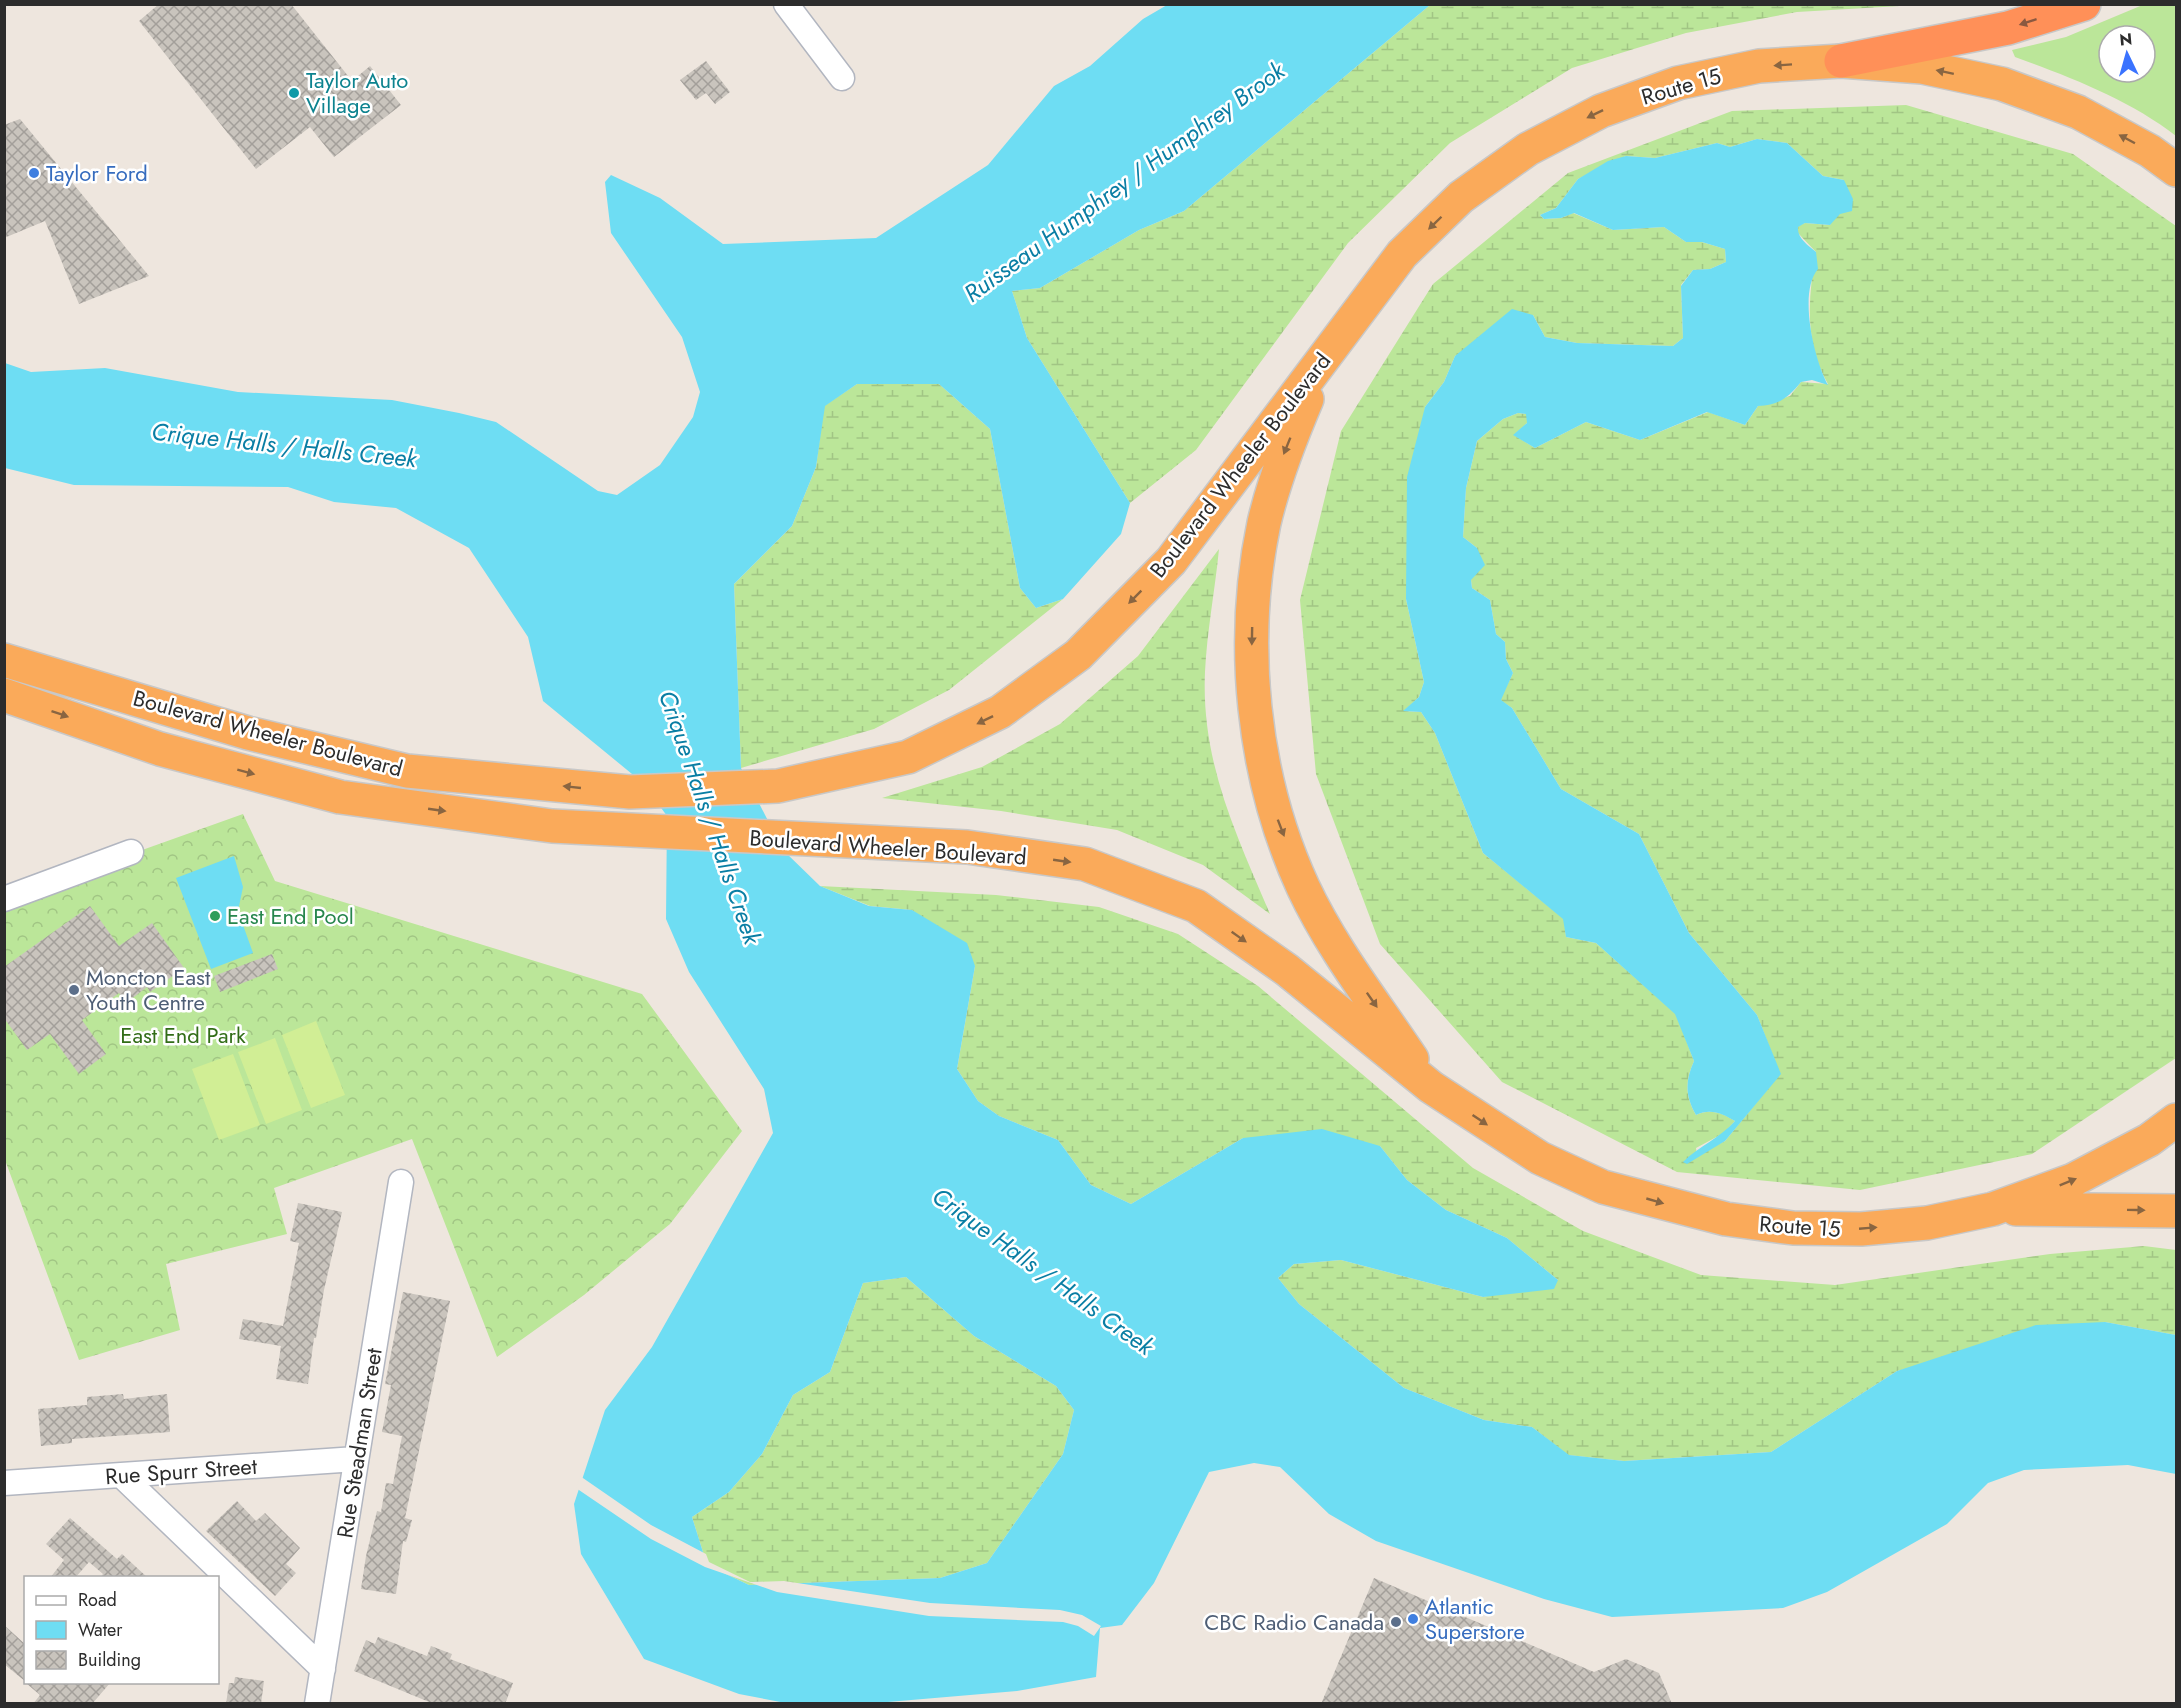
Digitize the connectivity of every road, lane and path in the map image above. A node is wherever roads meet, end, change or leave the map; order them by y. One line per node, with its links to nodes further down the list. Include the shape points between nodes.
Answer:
1 (786, 4): 4 (street)
2 (2084, 4): 3 (highway, Route 15, one-way to 3, via 2008,28)
3 (1841, 61): 5 (highway, one-way to 3, via 2150,151 2078,112 2002,84 1922,67); 6 (highway, Route 15, one-way to 6, via 1759,66 1678,83 1601,111 1528,149 1461,197 1402,254)
4 (842, 78)
5 (2176, 170)
6 (1351, 319): 7 (highway, Boulevard Wheeler Boulevard, one-way to 7, via 1171,561 1078,655 1000,712 909,758 778,786 630,792 407,771 248,733); 11 (highway, one-way to 11, via 1314,383 1297,422 1264,523 1253,596 1254,692 1260,744 1277,817 1303,886 1338,952)
7 (4, 660)
8 (4, 695): 11 (highway, Boulevard Wheeler Boulevard, one-way to 11, via 160,749 340,797 552,826 967,848 1085,864 1196,906 1287,970)
9 (131, 852): 10 (street)
10 (4, 899)
11 (1431, 1087): 14 (highway, Route 15, one-way to 14, via 1540,1158 1603,1186 1726,1219 1793,1228 1861,1229 1927,1223)
12 (2176, 1120): 14 (highway, Route 15, one-way to 12, via 2073,1180 2148,1140)
13 (401, 1182): 16 (street, Rue Steadman Street)
14 (1993, 1209): 15 (highway, one-way to 15)
15 (2176, 1211)
16 (357, 1459): 17 (street, Rue Spurr Street); 19 (street, Rue Steadman Street)
17 (121, 1475): 18 (street, Rue Spurr Street); 19 (street)
18 (4, 1483)
19 (323, 1669): 20 (street, Rue Steadman Street)
20 (325, 1701)

